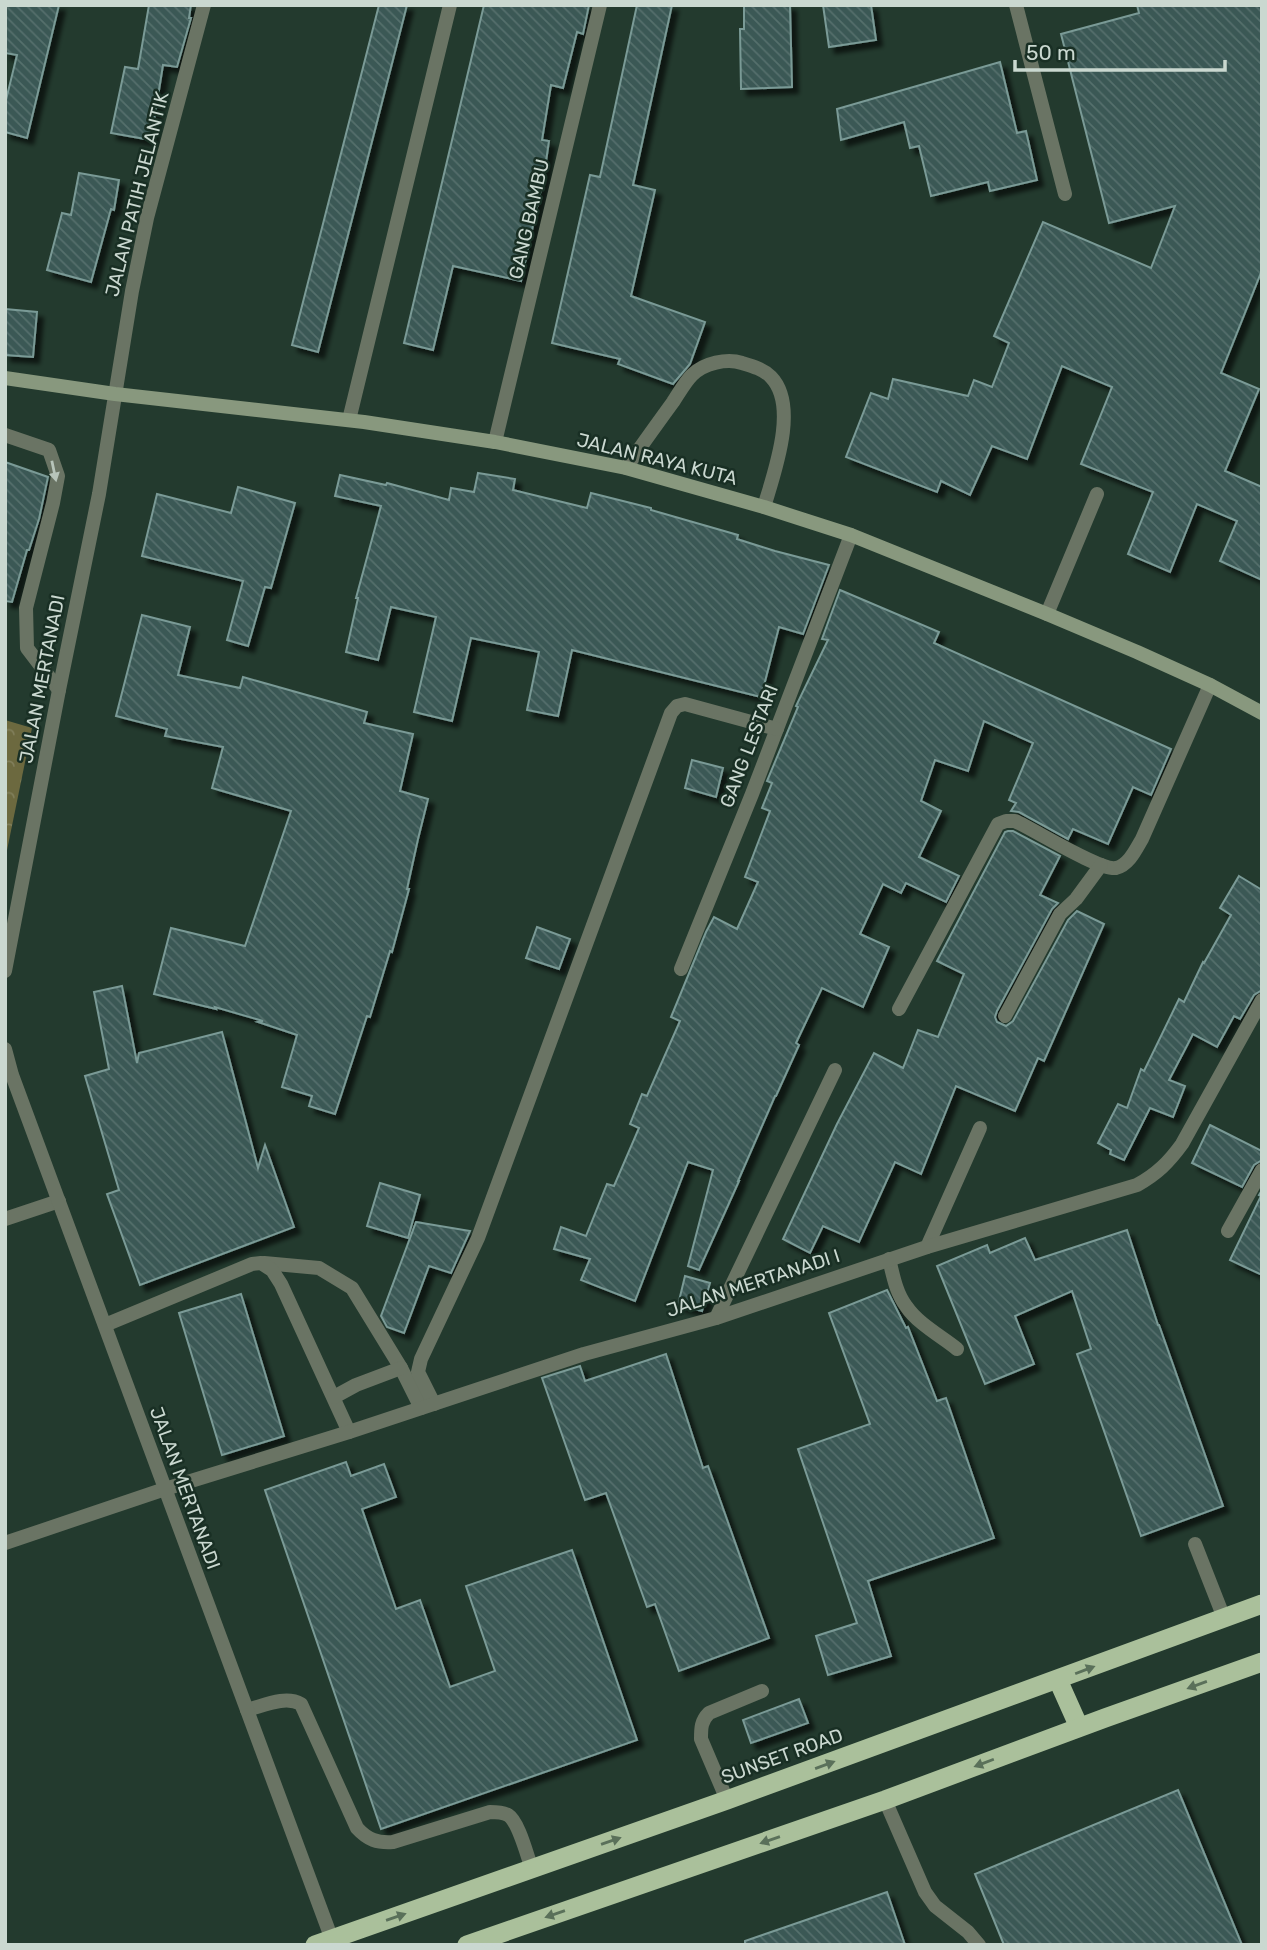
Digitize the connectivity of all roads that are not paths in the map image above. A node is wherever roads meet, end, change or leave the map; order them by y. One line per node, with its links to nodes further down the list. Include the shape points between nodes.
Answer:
1 (204, 5): 7 (street, JALAN PATIH JELANTIK, via 147,218)
2 (450, 5): 8 (street)
3 (600, 5): 10 (street, GANG BAMBU)
4 (1016, 5): 5 (street)
5 (1065, 194)
6 (5, 377): 7 (main road, JALAN RAYA KUTA)
7 (115, 394): 8 (main road, JALAN RAYA KUTA); 17 (street, JALAN MERTANADI)
8 (349, 420): 10 (main road, JALAN RAYA KUTA)
9 (5, 435): 17 (street, one-way to 17, via 49,450 58,477 26,608 27,648)
10 (495, 442): 11 (main road, JALAN RAYA KUTA)
11 (626, 468): 13 (main road, JALAN RAYA KUTA); 13 (street, via 693,374 722,361 735,361 770,375 783,402 779,453)
12 (1097, 494): 15 (street)
13 (764, 507): 14 (main road, JALAN RAYA KUTA)
14 (851, 535): 15 (main road, JALAN RAYA KUTA); 19 (street, GANG LESTARI)
15 (1048, 614): 16 (main road, JALAN RAYA KUTA)
16 (1210, 685): 18 (main road, JALAN RAYA KUTA); 20 (street, via 1142,839 1124,864 1116,868)
17 (59, 690): 22 (street, JALAN MERTANADI)
18 (1262, 713)
19 (777, 729): 21 (street, GANG LESTARI); 42 (street, via 685,704 671,713 478,1238 421,1359 418,1372)
20 (1101, 865): 24 (street, via 1015,821 998,824); 25 (street, via 1060,914)
21 (681, 969)
22 (5, 971)
23 (1262, 1000): 34 (street, JALAN MERTANADI I, via 1182,1144 1155,1175 1138,1185)
24 (900, 1009)
25 (1005, 1016)
26 (5, 1049): 28 (street, JALAN MERTANADI)
27 (835, 1070): 37 (street)
28 (9, 1076): 31 (street, JALAN MERTANADI)
29 (980, 1128): 34 (street)
30 (1262, 1170): 33 (street)
31 (58, 1201): 32 (street); 38 (street, JALAN MERTANADI)
32 (5, 1219)
33 (1228, 1231)
34 (927, 1247): 35 (street, JALAN MERTANADI I)
35 (889, 1259): 37 (street, JALAN MERTANADI I); 39 (street, via 906,1307)
36 (261, 1263): 38 (street); 40 (street, via 319,1268 352,1288); 41 (street, via 281,1284)
37 (716, 1318): 42 (street, JALAN MERTANADI I, via 584,1354)
38 (105, 1325): 44 (street, JALAN MERTANADI)
39 (957, 1349)
40 (401, 1368): 41 (street); 42 (street)
41 (334, 1397): 43 (street)
42 (428, 1406): 43 (street, JALAN MERTANADI I)
43 (349, 1432): 44 (street, JALAN MERTANADI I)
44 (165, 1489): 45 (street, JALAN MERTANADI I); 52 (street, JALAN MERTANADI)
45 (5, 1543)
46 (1195, 1544): 48 (street)
47 (1262, 1604): 48 (highway, SUNSET ROAD)
48 (1224, 1618): 50 (highway, SUNSET ROAD, one-way to 48)
49 (1261, 1664): 53 (highway, one-way to 53)
50 (1058, 1680): 53 (highway); 54 (highway, SUNSET ROAD, one-way to 50)
51 (762, 1691): 54 (street, via 703,1719 701,1739)
52 (247, 1710): 56 (street, via 286,1700 300,1704 366,1839 393,1842 500,1812 516,1824); 57 (street, JALAN MERTANADI)
53 (1079, 1727): 55 (highway, one-way to 55)
54 (727, 1800): 56 (highway, SUNSET ROAD, one-way to 54)
55 (885, 1800): 58 (highway, one-way to 58); 59 (street, via 925,1892)
56 (532, 1869): 57 (highway, SUNSET ROAD, one-way to 56)
57 (327, 1943)
58 (467, 1945)
59 (979, 1945)

